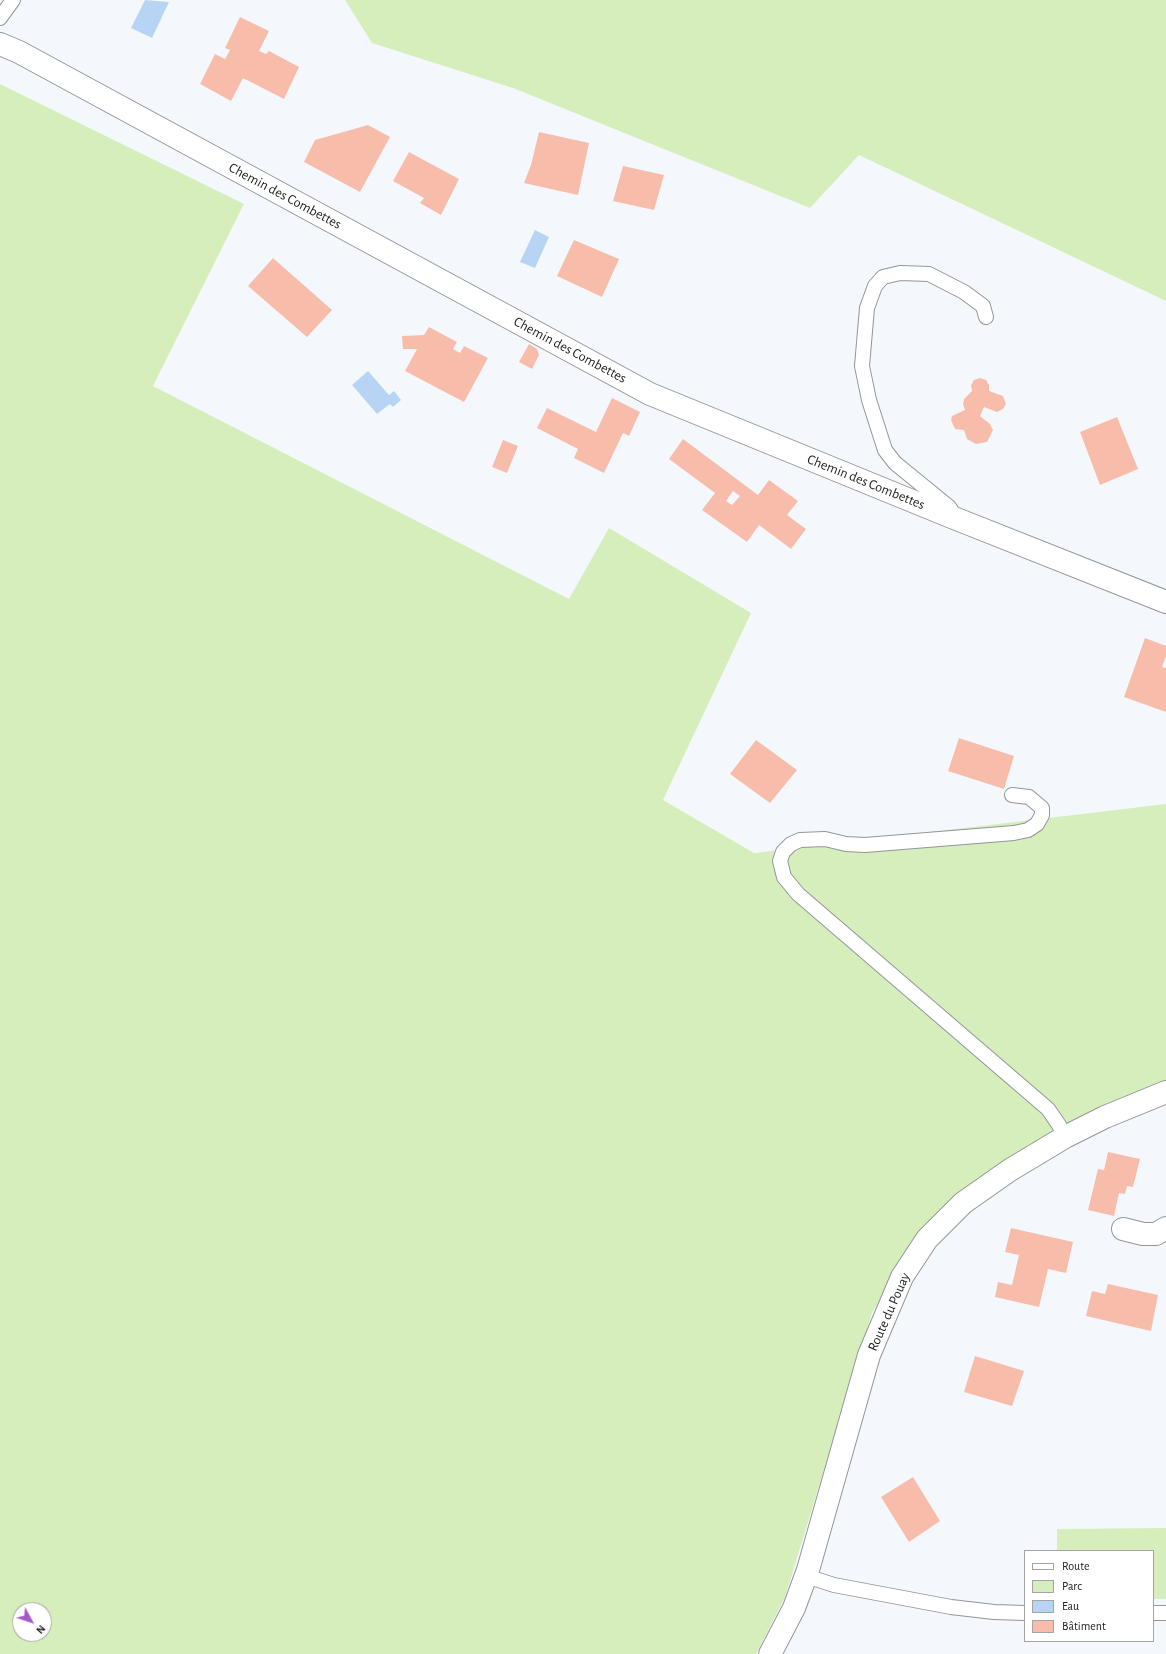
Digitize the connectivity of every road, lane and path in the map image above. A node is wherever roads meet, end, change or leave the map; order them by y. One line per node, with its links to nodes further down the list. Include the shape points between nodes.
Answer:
1 (13, 0): 2 (lane)
2 (0, 18)
3 (0, 44): 5 (street, Chemin des Combettes, via 650,394)
4 (986, 317): 5 (lane, via 983,306 964,292 930,274 900,273 883,277 875,286 868,308 862,366 869,400 885,450 895,463 949,507)
5 (949, 516): 6 (street, Chemin des Combettes)
6 (1166, 602)
7 (1012, 795): 9 (lane, via 1029,797 1042,808 1042,815 1037,824 1028,830 865,845 825,839 800,840 783,852 780,862 784,877 798,894 1048,1109)
8 (1165, 1095): 9 (street, Route du Pouay, via 1105,1117)
9 (1064, 1137): 12 (street, Route du Pouay, via 963,1203 927,1239 902,1277 869,1356)
10 (1166, 1228): 11 (street, via 1156,1234)
11 (1123, 1229)
12 (806, 1576): 13 (lane, via 834,1585 951,1607); 16 (street, Route du Pouay, via 794,1608)
13 (1024, 1613)
14 (1154, 1613): 15 (lane)
15 (1166, 1613)
16 (770, 1654)

